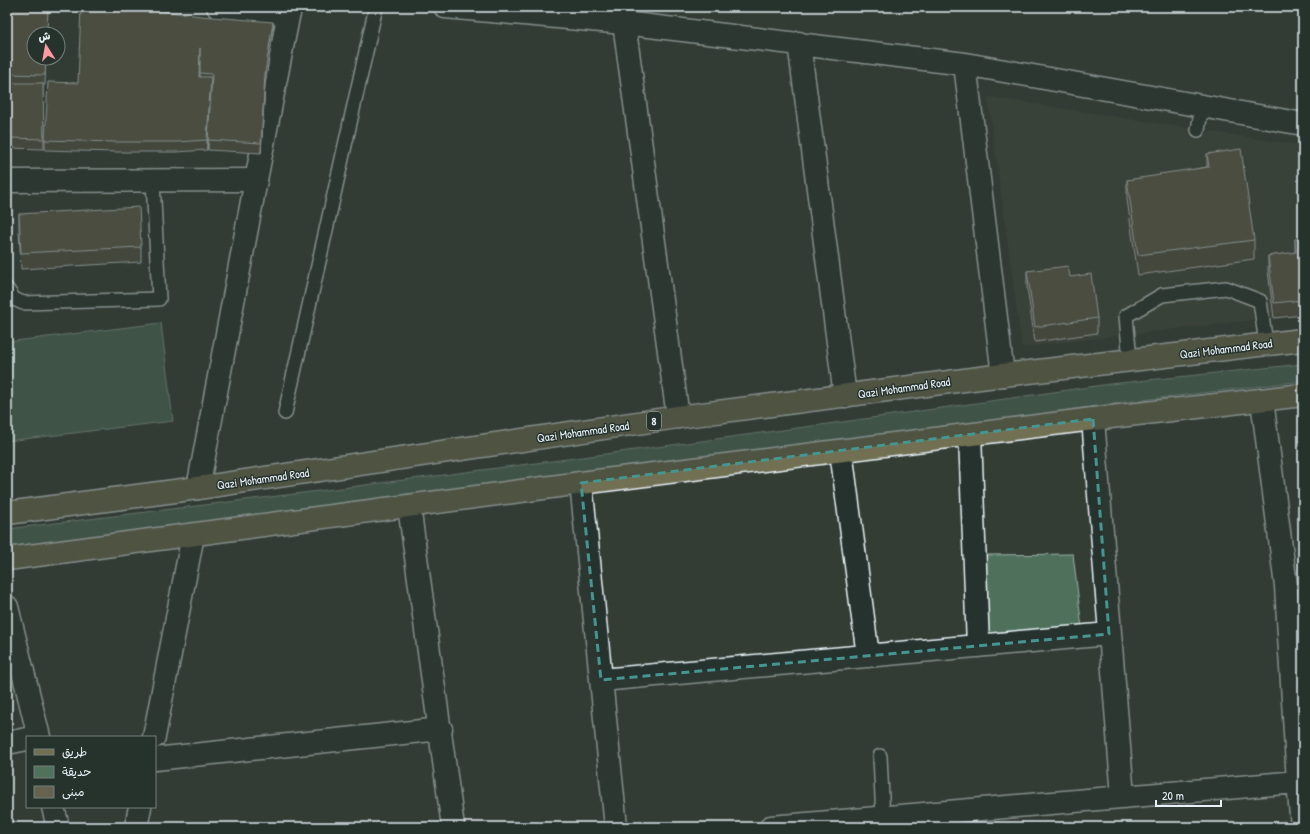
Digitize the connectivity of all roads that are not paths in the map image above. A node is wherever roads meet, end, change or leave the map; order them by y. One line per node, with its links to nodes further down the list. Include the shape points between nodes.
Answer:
1 (218, 7): 4 (street)
2 (376, 7): 22 (lane)
3 (445, 7): 5 (street)
4 (290, 10): 11 (street)
5 (624, 23): 6 (street); 23 (street)
6 (799, 43): 7 (street); 20 (street)
7 (965, 64): 8 (street); 18 (street)
8 (1202, 106): 9 (street); 10 (lane)
9 (1303, 124)
10 (1198, 130)
11 (256, 180): 13 (street); 28 (street)
12 (7, 181): 13 (street)
13 (153, 181): 14 (lane, via 159,298 23,303 14,299)
14 (7, 290)
15 (1303, 340): 16 (main road, Qazi Mohammad Road / 8)
16 (1266, 344): 17 (main road, Qazi Mohammad Road / 8); 17 (lane, via 1260,302 1226,288 1162,295 1126,316)
17 (1130, 360): 18 (main road, Qazi Mohammad Road / 8)
18 (1003, 375): 20 (main road, Qazi Mohammad Road / 8)
19 (1303, 395): 21 (main road)
20 (846, 396): 23 (main road, Qazi Mohammad Road / 8)
21 (1262, 400): 24 (main road); 33 (street)
22 (285, 413)
23 (678, 418): 28 (main road, Qazi Mohammad Road / 8)
24 (1092, 419): 25 (main road); 35 (street)
25 (970, 435): 26 (main road); 36 (street)
26 (840, 451): 27 (main road); 37 (street)
27 (581, 483): 29 (main road); 38 (street)
28 (198, 488): 30 (main road, Qazi Mohammad Road / 8)
29 (409, 506): 31 (main road); 39 (street)
30 (7, 513)
31 (193, 535): 32 (main road); 41 (street)
32 (7, 559)
33 (1294, 585): 46 (street)
34 (7, 607): 40 (street)
35 (1109, 634): 36 (street); 47 (street)
36 (978, 646): 37 (street)
37 (868, 656): 38 (street)
38 (601, 680): 55 (street)
39 (440, 729): 45 (street); 54 (street)
40 (39, 736)
41 (154, 736)
42 (26, 739): 43 (street)
43 (7, 743)
44 (880, 756): 50 (lane)
45 (156, 759)
46 (1298, 782): 47 (street); 57 (street)
47 (1123, 797): 50 (street)
48 (53, 808): 52 (street)
49 (140, 808): 53 (street)
50 (883, 818): 51 (street)
51 (802, 826): 56 (street)
52 (58, 827)
53 (136, 827)
54 (453, 827)
55 (616, 827)
56 (771, 827)
57 (1302, 827)

